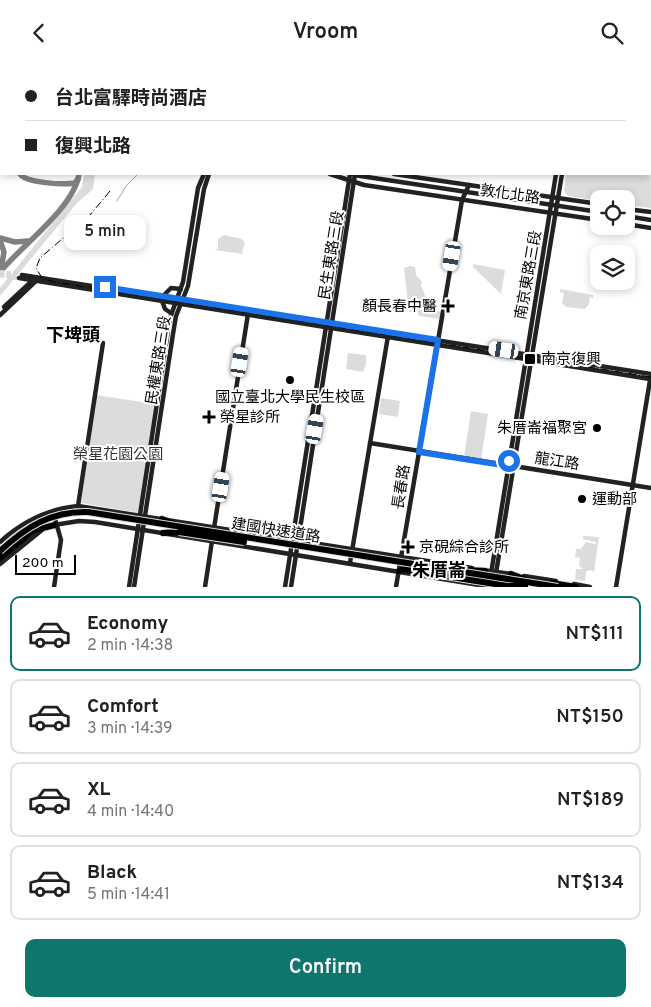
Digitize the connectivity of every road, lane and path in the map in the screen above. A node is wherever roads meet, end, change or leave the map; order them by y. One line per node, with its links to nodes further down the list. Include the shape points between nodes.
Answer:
1 (204, 175): 31 (street, 民權東路三段, via 198,188)
2 (209, 175): 34 (street, 民權東路三段)
3 (333, 175): 10 (street, 敦化北路)
4 (352, 175): 10 (street, 民生東路三段)
5 (358, 175): 11 (street, 敦化北路)
6 (400, 175): 9 (street, 敦化北路)
7 (556, 175): 16 (street)
8 (562, 175): 16 (street)
9 (420, 178): 12 (street); 13 (street, 敦化北路)
10 (352, 182): 14 (street, 敦化北路); 39 (street, 民生東路三段)
11 (398, 182): 12 (street, 敦化北路); 14 (street)
12 (420, 185): 15 (street, 敦化北路)
13 (469, 185): 15 (street, 長春路); 16 (street, 敦化北路)
14 (397, 190): 17 (street, 敦化北路)
15 (466, 192): 17 (street, 長春路); 19 (street, 敦化北路)
16 (556, 198): 18 (street, 敦化北路); 19 (street, 南京東路三段)
17 (462, 200): 23 (street, 敦化北路); 41 (street, 長春路)
18 (590, 204)
19 (554, 205): 21 (street, 敦化北路); 23 (street, 南京東路三段)
20 (635, 210): 22 (street)
21 (590, 211)
22 (651, 212)
23 (553, 213): 25 (street, 敦化北路); 43 (street, 南京東路三段)
24 (635, 217): 26 (street)
25 (590, 219)
26 (651, 220)
27 (635, 225): 28 (street)
28 (651, 228)
29 (21, 276): 30 (street)
30 (36, 279): 32 (street); 35 (street); 38 (street)
31 (181, 289): 32 (street, via 169,289); 33 (street, 民權東路三段)
32 (162, 299): 33 (street); 37 (street, via 165,309)
33 (177, 301): 34 (street); 37 (street, 民權東路三段)
34 (184, 303): 36 (street); 52 (street, 民權東路三段, via 177,313)
35 (0, 311)
36 (248, 312): 39 (street); 55 (street)
37 (171, 313): 52 (street, 民權東路三段)
38 (0, 315)
39 (330, 325): 40 (street); 41 (street); 59 (street, 民生東路三段)
40 (388, 336): 41 (street); 45 (street)
41 (438, 342): 43 (street); 46 (street, 長春路)
42 (103, 343): 50 (street)
43 (529, 356): 44 (street); 47 (street, 南京東路三段)
44 (651, 378): 48 (street)
45 (370, 443): 46 (street, 龍江路); 63 (street)
46 (419, 452): 47 (street, 龍江路); 66 (street, 長春路)
47 (511, 466): 48 (street, 龍江路); 71 (street, 南京東路三段)
48 (633, 485): 49 (street, 龍江路); 85 (street)
49 (651, 488)
50 (78, 506): 51 (street); 52 (street)
51 (52, 510): 54 (street); 60 (street, via 27,520)
52 (143, 516): 53 (street); 57 (street, 民權東路三段)
53 (162, 519): 55 (street); 56 (highway)
54 (56, 525): 57 (street, via 79,521); 64 (highway, via 34,530); 68 (street, via 35,534); 74 (street, via 62,540)
55 (215, 527): 59 (street); 61 (street)
56 (179, 529): 58 (highway); 62 (highway, bridge)
57 (141, 530): 58 (street); 75 (street); 76 (street)
58 (163, 533): 61 (street)
59 (295, 540): 63 (street); 65 (street, 民生東路三段)
60 (0, 542)
61 (212, 542): 65 (street); 77 (street)
62 (282, 545): 64 (highway, 建國快速道路, bridge, via 78,512 58,514 39,521 23,531); 67 (highway, 建國快速道路, bridge); 73 (highway, 建國快速道路, bridge)
63 (353, 551): 66 (street); 69 (street)
64 (0, 554)
65 (293, 554): 69 (street); 78 (street); 79 (street)
66 (402, 557): 70 (street, 長春路); 71 (street)
67 (389, 560): 71 (highway, bridge); 82 (highway, 建國快速道路, bridge)
68 (0, 563)
69 (350, 563): 70 (street)
70 (399, 571): 73 (highway, bridge, via 404,569 507,586); 80 (street, 長春路); 81 (street)
71 (491, 572): 72 (street); 81 (street, 南京東路三段)
72 (511, 574): 83 (highway, bridge); 84 (street)
73 (529, 586)
74 (54, 587)
75 (129, 587)
76 (134, 587)
77 (205, 587)
78 (285, 587)
79 (290, 587)
80 (396, 587)
81 (491, 587)
82 (558, 587)
83 (576, 587)
84 (590, 587)
85 (617, 587)

